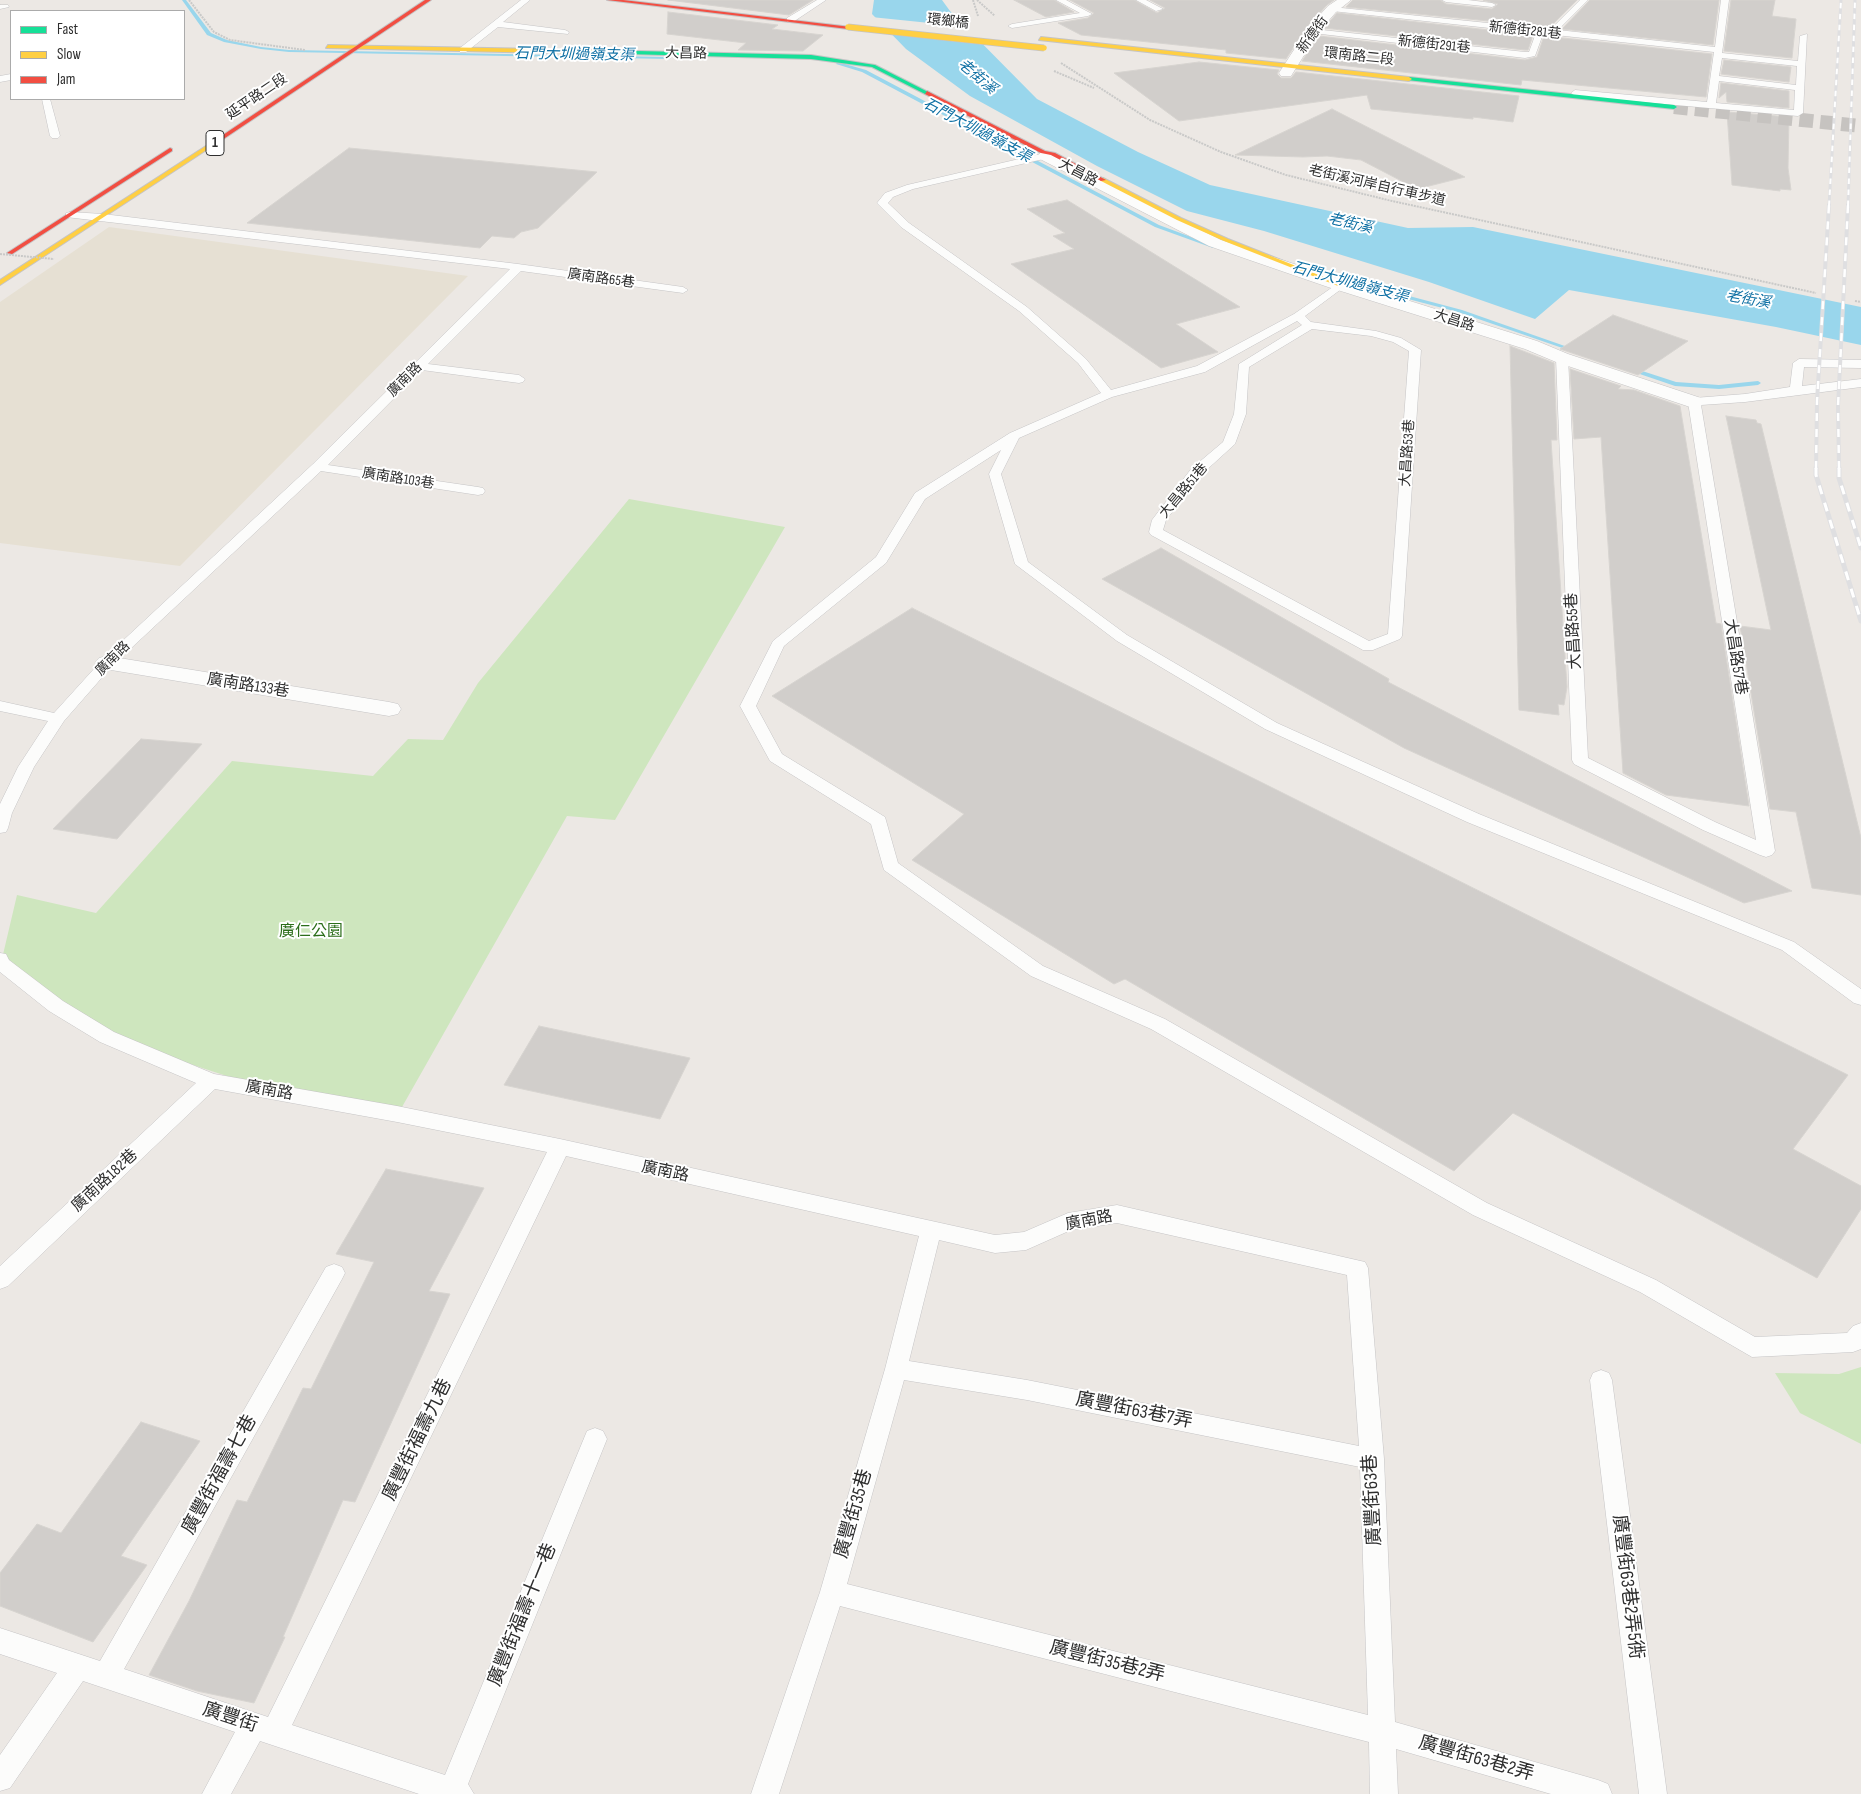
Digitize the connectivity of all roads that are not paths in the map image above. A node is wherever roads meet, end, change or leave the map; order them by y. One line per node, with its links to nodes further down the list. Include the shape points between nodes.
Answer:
1 (428, 0): 26 (main road, 延平路二段 / 1)
2 (526, 0): 18 (lane)
3 (610, 0): 16 (main road)
4 (676, 0): 15 (main road)
5 (822, 0): 15 (lane)
6 (1060, 0): 19 (lane, via 1088,14)
7 (1140, 0): 12 (lane)
8 (1345, 0): 13 (street, 新德街)
9 (1446, 0): 14 (lane)
10 (1584, 0): 22 (lane, via 1553,31)
11 (1725, 0): 28 (lane)
12 (1159, 9)
13 (1332, 9): 14 (lane, 新德街281巷); 20 (street, 新德街)
14 (1489, 12): 22 (lane, 新德街281巷)
15 (803, 14): 16 (lane); 17 (main road)
16 (790, 20): 17 (main road)
17 (849, 23): 25 (main road, 環鄉橋)
18 (497, 24): 21 (lane); 27 (lane)
19 (1012, 26)
20 (1314, 31): 22 (lane, 新德街291巷, via 1525,55 1532,54); 30 (street, 新德街)
21 (565, 32)
22 (1540, 32): 28 (lane, 新德街281巷)
23 (1804, 36): 29 (lane)
24 (344, 37): 26 (main road, 大昌路, via 325,49)
25 (1042, 43): 30 (main road, 環南路二段)
26 (357, 49): 27 (main road, 大昌路); 41 (main road, 延平路二段 / 1)
27 (463, 50): 39 (main road, 大昌路, via 811,57 873,66)
28 (1719, 52): 29 (lane, 新德街281巷); 31 (lane)
29 (1802, 64): 32 (lane)
30 (1289, 69): 33 (main road, 環南路二段)
31 (1715, 78): 32 (lane); 35 (lane)
32 (1800, 88): 35 (lane, via 1798,113)
33 (1536, 96): 35 (lane, via 1587,94); 36 (main road, 環南路二段)
34 (46, 100): 37 (lane)
35 (1711, 105)
36 (1674, 110)
37 (55, 136)
38 (176, 146): 40 (main road)
39 (1044, 154): 47 (street, 大昌路, via 1215,243); 57 (lane, via 910,187 889,194 882,203 905,224 1023,309 1082,361)
40 (70, 215): 41 (lane); 43 (main road)
41 (103, 217): 45 (lane); 46 (main road, 延平路二段 / 1)
42 (0, 250): 43 (lane)
43 (14, 251): 44 (main road)
44 (0, 260)
45 (518, 268): 48 (lane, 廣南路65巷); 53 (lane, 廣南路)
46 (0, 283)
47 (1340, 285): 49 (lane); 51 (street, 大昌路)
48 (683, 290)
49 (1298, 316): 50 (lane); 57 (lane, via 1201,368)
50 (1310, 326): 62 (lane, 大昌路53巷, via 1372,333 1416,350 1395,636); 62 (lane, 大昌路51巷, via 1243,366 1240,414 1229,444 1196,472 1159,520 1156,532)
51 (1562, 358): 58 (street, 大昌路); 67 (lane, 大昌路55巷, via 1580,760)
52 (1861, 364): 56 (lane, via 1799,363)
53 (419, 366): 54 (lane); 60 (lane, 廣南路)
54 (519, 379)
55 (1861, 383): 56 (lane)
56 (1796, 390): 58 (lane)
57 (1108, 394): 59 (lane)
58 (1694, 402): 67 (lane, 大昌路57巷, via 1766,851)
59 (1014, 436): 70 (lane, via 995,474 1022,564 1122,638 1271,726 1473,818 1788,946); 77 (lane, via 920,496 881,560 778,644 748,706 776,757 879,821 890,866 1037,971 1158,1024 1480,1209 1648,1286 1752,1347 1853,1342)
60 (318, 467): 61 (lane, 廣南路103巷); 63 (lane, 廣南路)
61 (478, 491)
62 (1368, 647)
63 (107, 663): 65 (street, 廣南路133巷); 66 (lane, 廣南路)
64 (0, 706): 66 (lane)
65 (389, 709)
66 (58, 718): 68 (lane, 廣南路, via 26,767)
67 (1709, 826)
68 (0, 828)
69 (0, 961): 71 (lane, 廣南路, via 56,1006 107,1037)
70 (1861, 998)
71 (211, 1081): 72 (lane, 廣南路); 76 (lane, 廣南路182巷)
72 (560, 1147): 73 (lane, 廣南路); 86 (lane, 廣豐街福壽九巷)
73 (931, 1229): 74 (lane, 廣南路, via 995,1244 1026,1241 1068,1222 1117,1214); 78 (lane, 廣豐街35巷)
74 (1357, 1268): 81 (lane, 廣豐街63巷)
75 (334, 1273): 85 (lane, 廣豐街福壽七巷)
76 (0, 1280)
77 (1861, 1333)
78 (896, 1369): 81 (lane, 廣豐街63巷7弄, via 1027,1390); 82 (lane, 廣豐街35巷)
79 (1601, 1380): 94 (lane, 廣豐街63巷2弄5衖)
80 (595, 1439): 89 (lane, 廣豐街福壽十一巷)
81 (1372, 1459): 87 (lane, 廣豐街63巷)
82 (832, 1592): 87 (lane, 廣豐街35巷2弄); 91 (lane, 廣豐街35巷)
83 (0, 1641): 84 (lane, 廣豐街)
84 (77, 1667): 85 (lane, 廣豐街); 88 (lane)
85 (105, 1678): 86 (lane, 廣豐街)
86 (264, 1729): 89 (lane, 廣豐街); 90 (lane, 廣豐街福壽九巷)
87 (1383, 1732): 92 (lane, 廣豐街63巷); 93 (lane, 廣豐街63巷2弄)
88 (0, 1778)
89 (456, 1793)
90 (216, 1794)
91 (765, 1794)
92 (1384, 1794)
93 (1598, 1794)
94 (1653, 1794)

